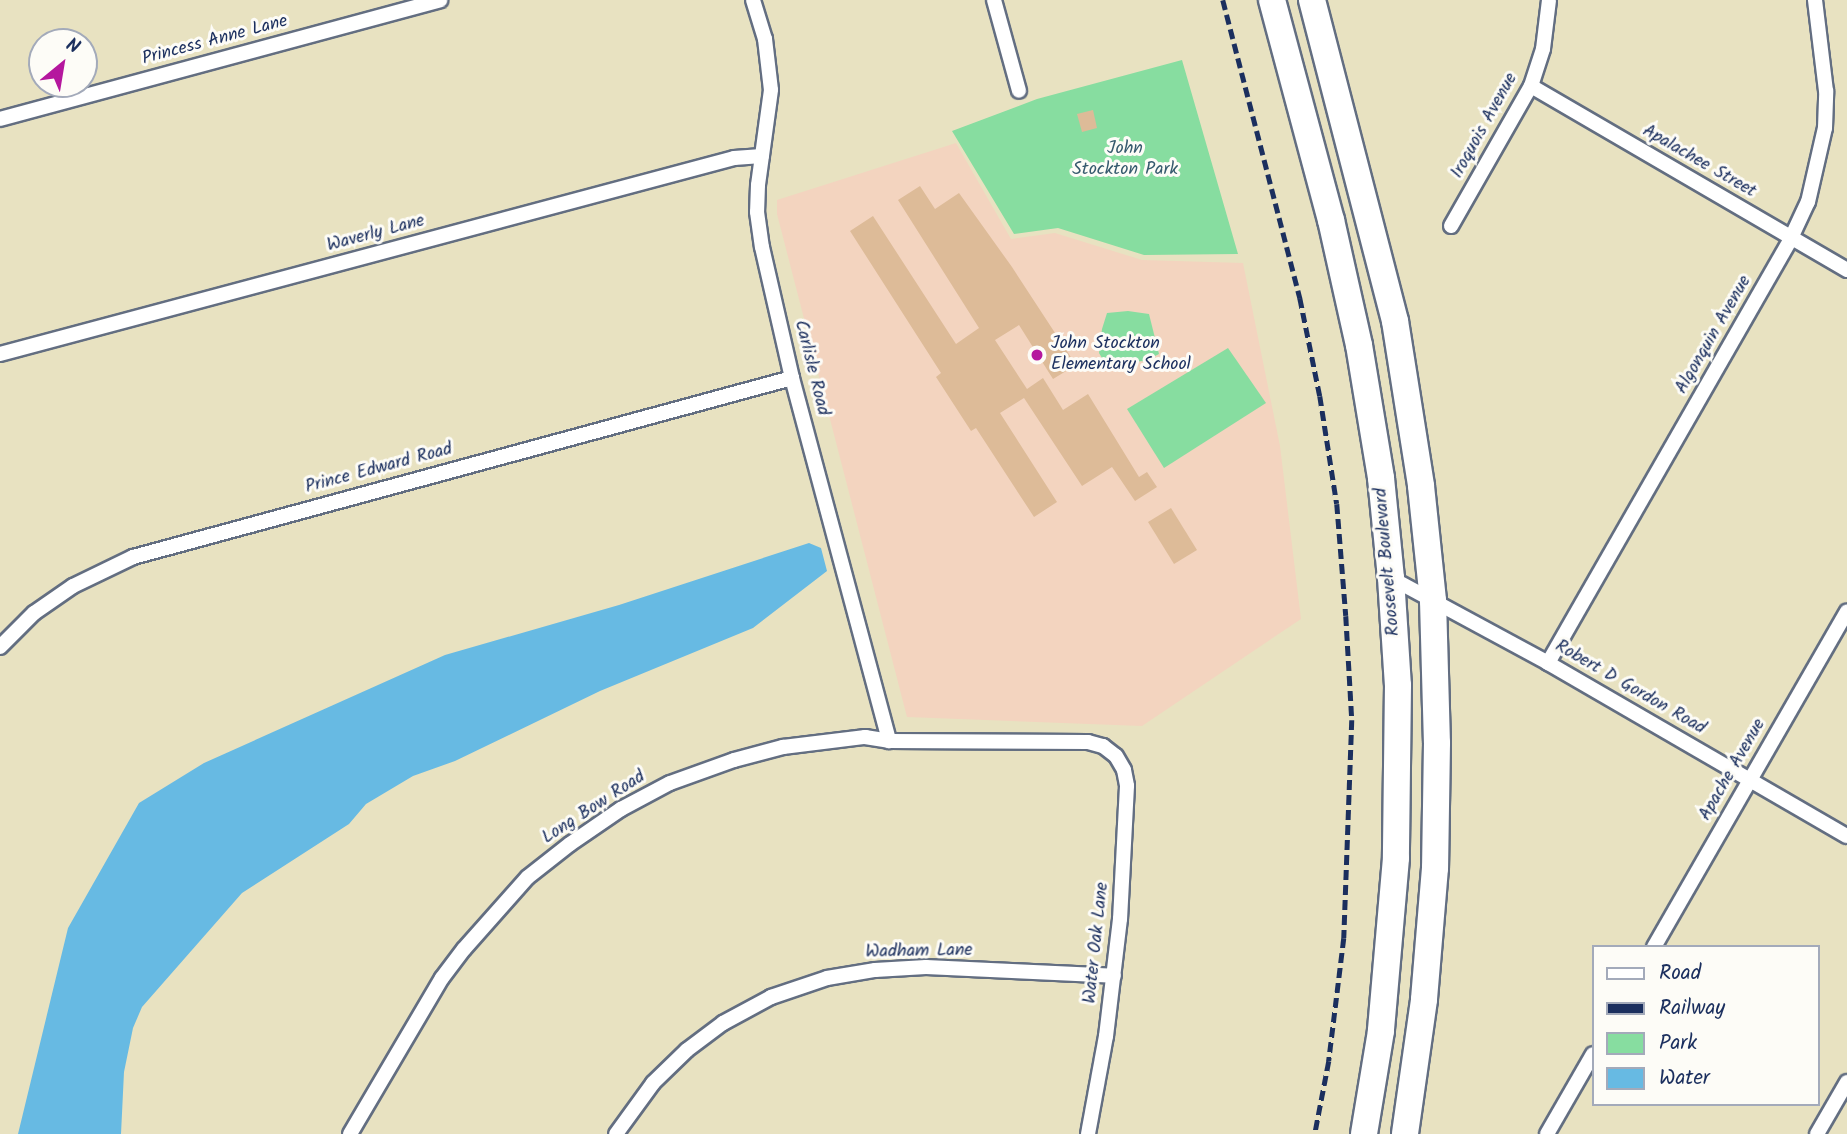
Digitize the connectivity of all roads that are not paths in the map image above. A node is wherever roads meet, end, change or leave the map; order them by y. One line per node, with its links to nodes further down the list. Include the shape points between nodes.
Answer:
1 (440, 0): 10 (street, Princess Anne Lane)
2 (753, 0): 11 (street, Carlisle Road, via 765,39 771,90)
3 (994, 0): 9 (street)
4 (1272, 0): 17 (highway, Roosevelt Boulevard, via 1359,345 1381,478)
5 (1312, 0): 18 (highway, via 1395,321)
6 (1549, 0): 8 (street, Iroquois Avenue, via 1543,49)
7 (1815, 0): 13 (street, Algonquin Avenue, via 1826,91 1825,128 1808,202)
8 (1531, 86): 12 (street, Iroquois Avenue); 13 (street, Apalachee Street)
9 (1019, 91)
10 (0, 119)
11 (762, 156): 15 (street, Waverly Lane, via 734,158); 16 (street, Carlisle Road, via 757,212)
12 (1451, 226)
13 (1791, 238): 14 (street, Apalachee Street); 21 (street, Algonquin Avenue)
14 (1847, 270)
15 (0, 354)
16 (792, 378): 20 (street, Prince Edward Road, via 133,557 72,586 34,613); 22 (street, Carlisle Road)
17 (1391, 578): 18 (street, Robert D Gordon Road); 34 (highway, Roosevelt Boulevard, via 1398,685 1396,858 1381,1031)
18 (1433, 600): 21 (street, Robert D Gordon Road); 35 (highway, via 1435,868 1424,1000)
19 (1847, 612): 24 (street, Apache Avenue)
20 (0, 647)
21 (1548, 663): 24 (street, Robert D Gordon Road)
22 (889, 741): 23 (street, Long Bow Road, via 1088,742); 30 (street, Long Bow Road, via 865,737 734,760 670,783 570,844 528,877 464,949)
23 (1116, 756): 27 (street, Water Oak Lane, via 1127,786)
24 (1750, 779): 25 (street, Robert D Gordon Road); 26 (street, Apache Avenue)
25 (1847, 836)
26 (1655, 945)
27 (1114, 976): 32 (street, Wadham Lane, via 926,967 827,978 771,997 723,1023 653,1083); 33 (street, Water Oak Lane)
28 (1591, 1057): 36 (street)
29 (1847, 1082): 37 (street)
30 (352, 1130): 31 (street)
31 (368, 1134)
32 (616, 1134)
33 (1088, 1134)
34 (1364, 1134)
35 (1405, 1134)
36 (1547, 1134)
37 (1817, 1134)

